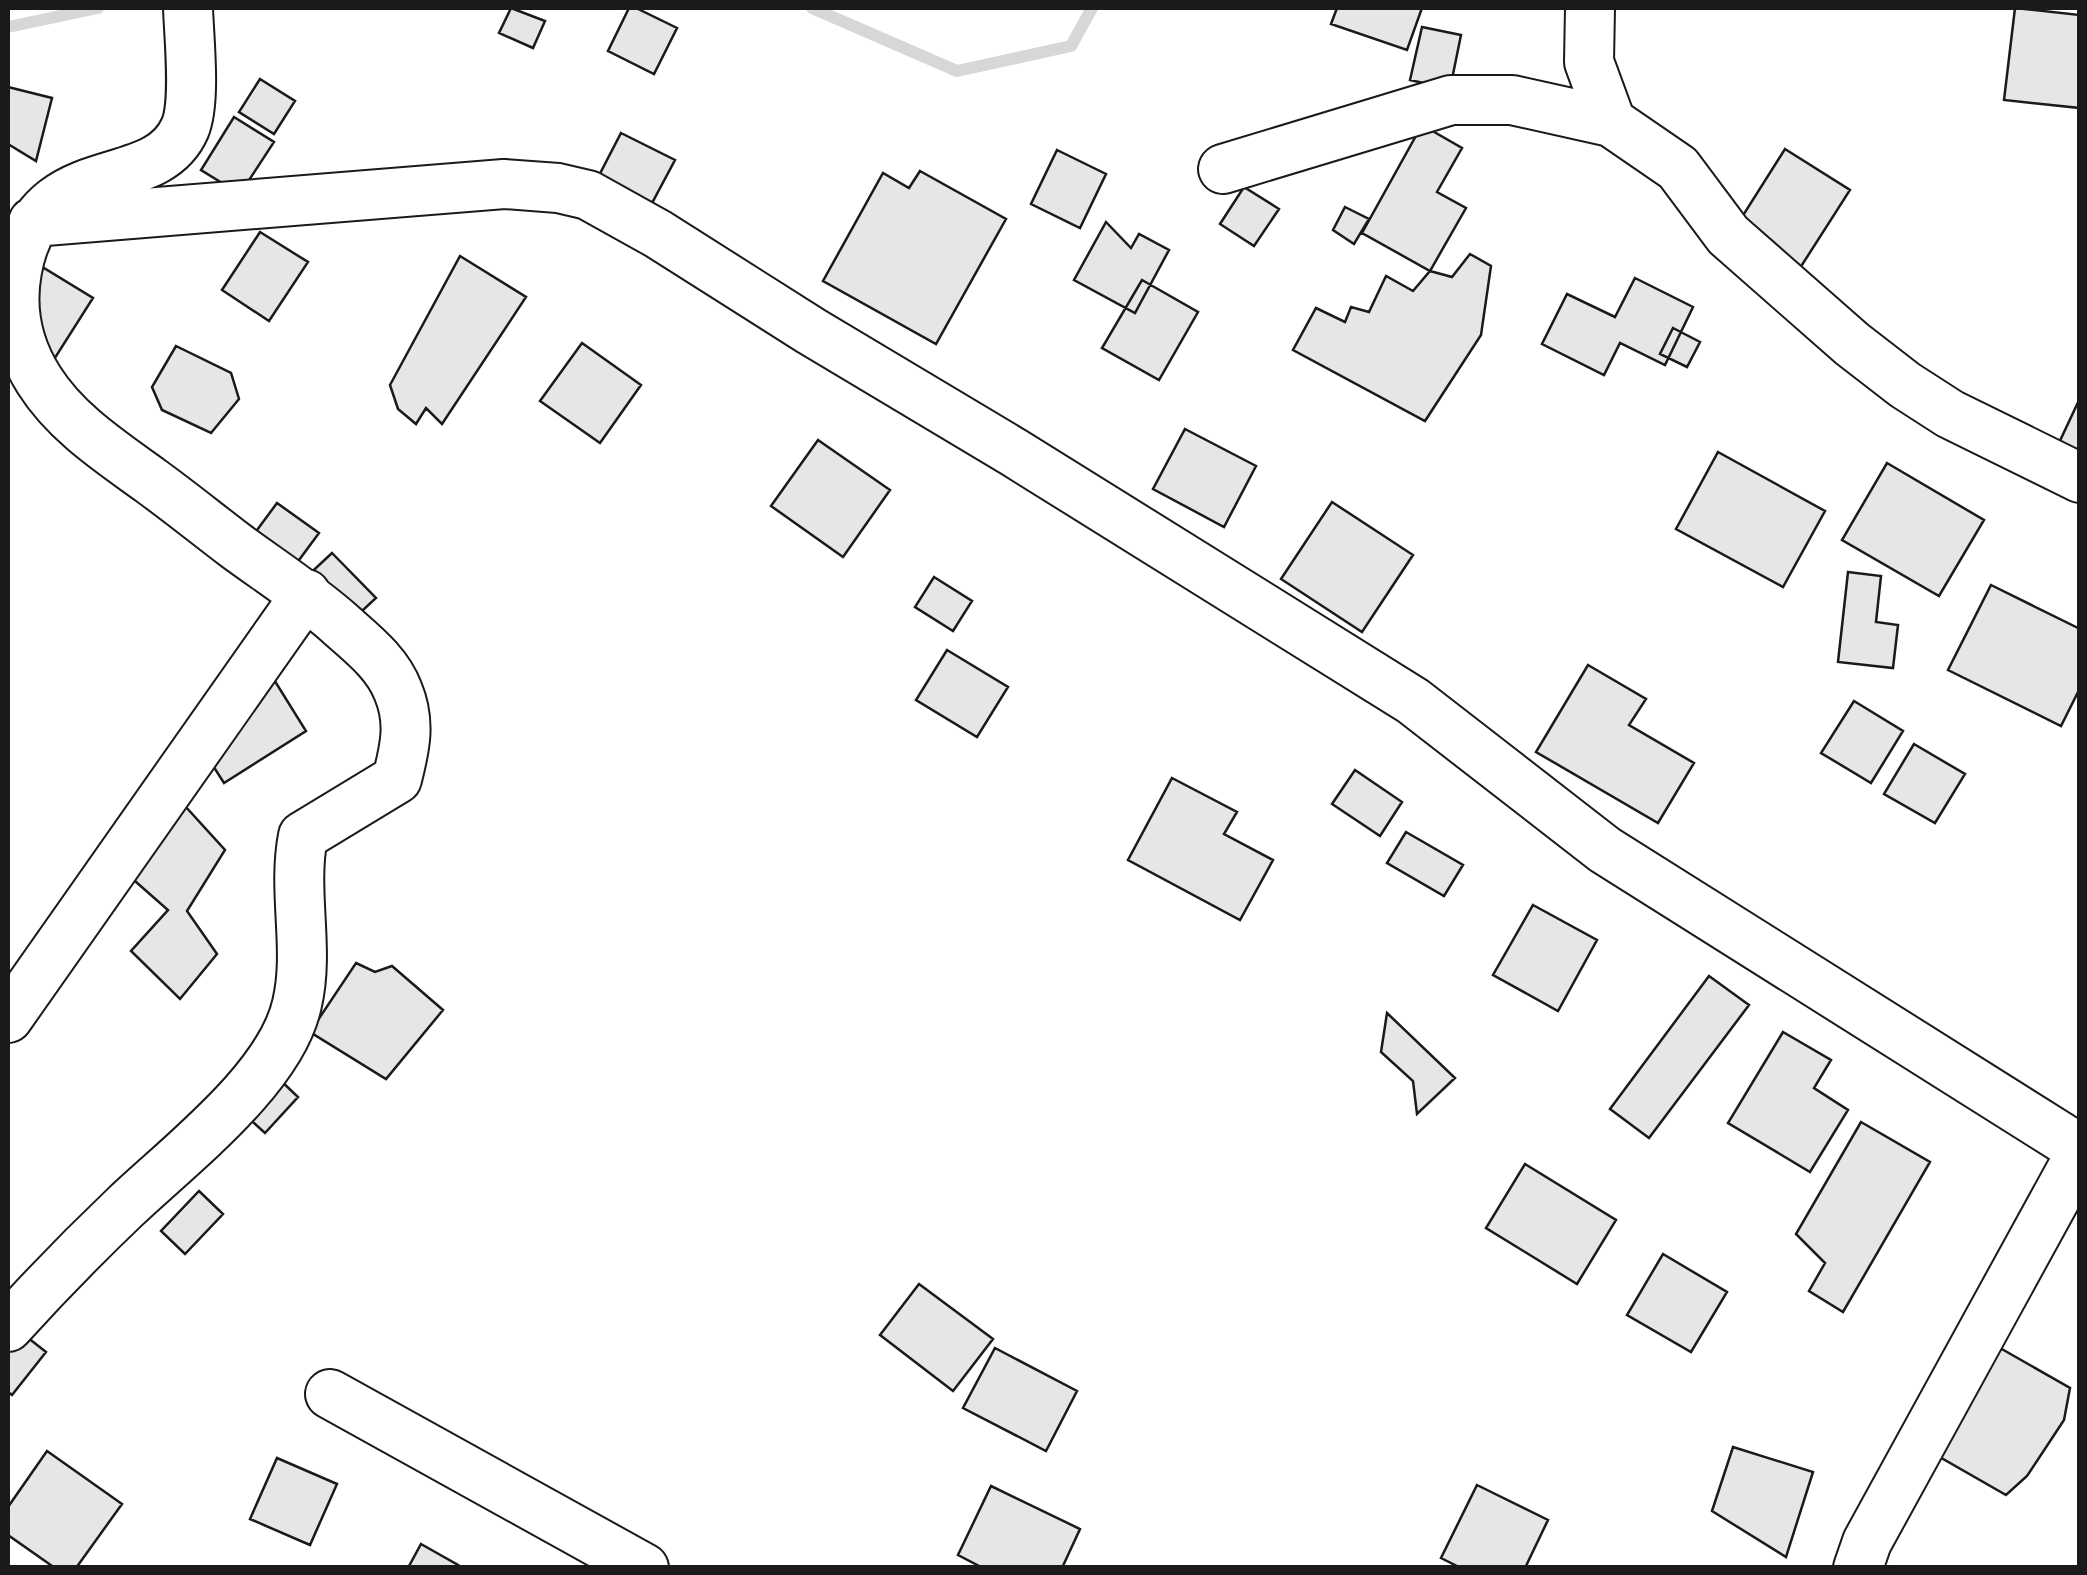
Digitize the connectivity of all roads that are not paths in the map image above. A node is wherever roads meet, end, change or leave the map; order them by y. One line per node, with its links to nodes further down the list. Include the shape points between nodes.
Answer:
1 (1590, 8): 3 (street, via 1589,62)
2 (188, 14): 5 (street, via 186,127 170,150 62,194)
3 (1611, 122): 4 (street, via 1512,100 1451,100); 6 (street, via 1678,168 1728,234 1905,385)
4 (1222, 170)
5 (33, 222): 7 (street, via 19,257 13,305 39,380 110,452); 9 (street, via 504,184 588,196 1414,700 1605,850)
6 (2080, 478)
7 (306, 594): 8 (street); 10 (street, via 366,647 398,689 407,736 397,779 303,836 298,1004 287,1038 261,1077)
8 (8, 1018)
9 (2080, 1151): 13 (street)
10 (8, 1327)
11 (330, 1394): 12 (street)
12 (644, 1568)
13 (1858, 1568)

